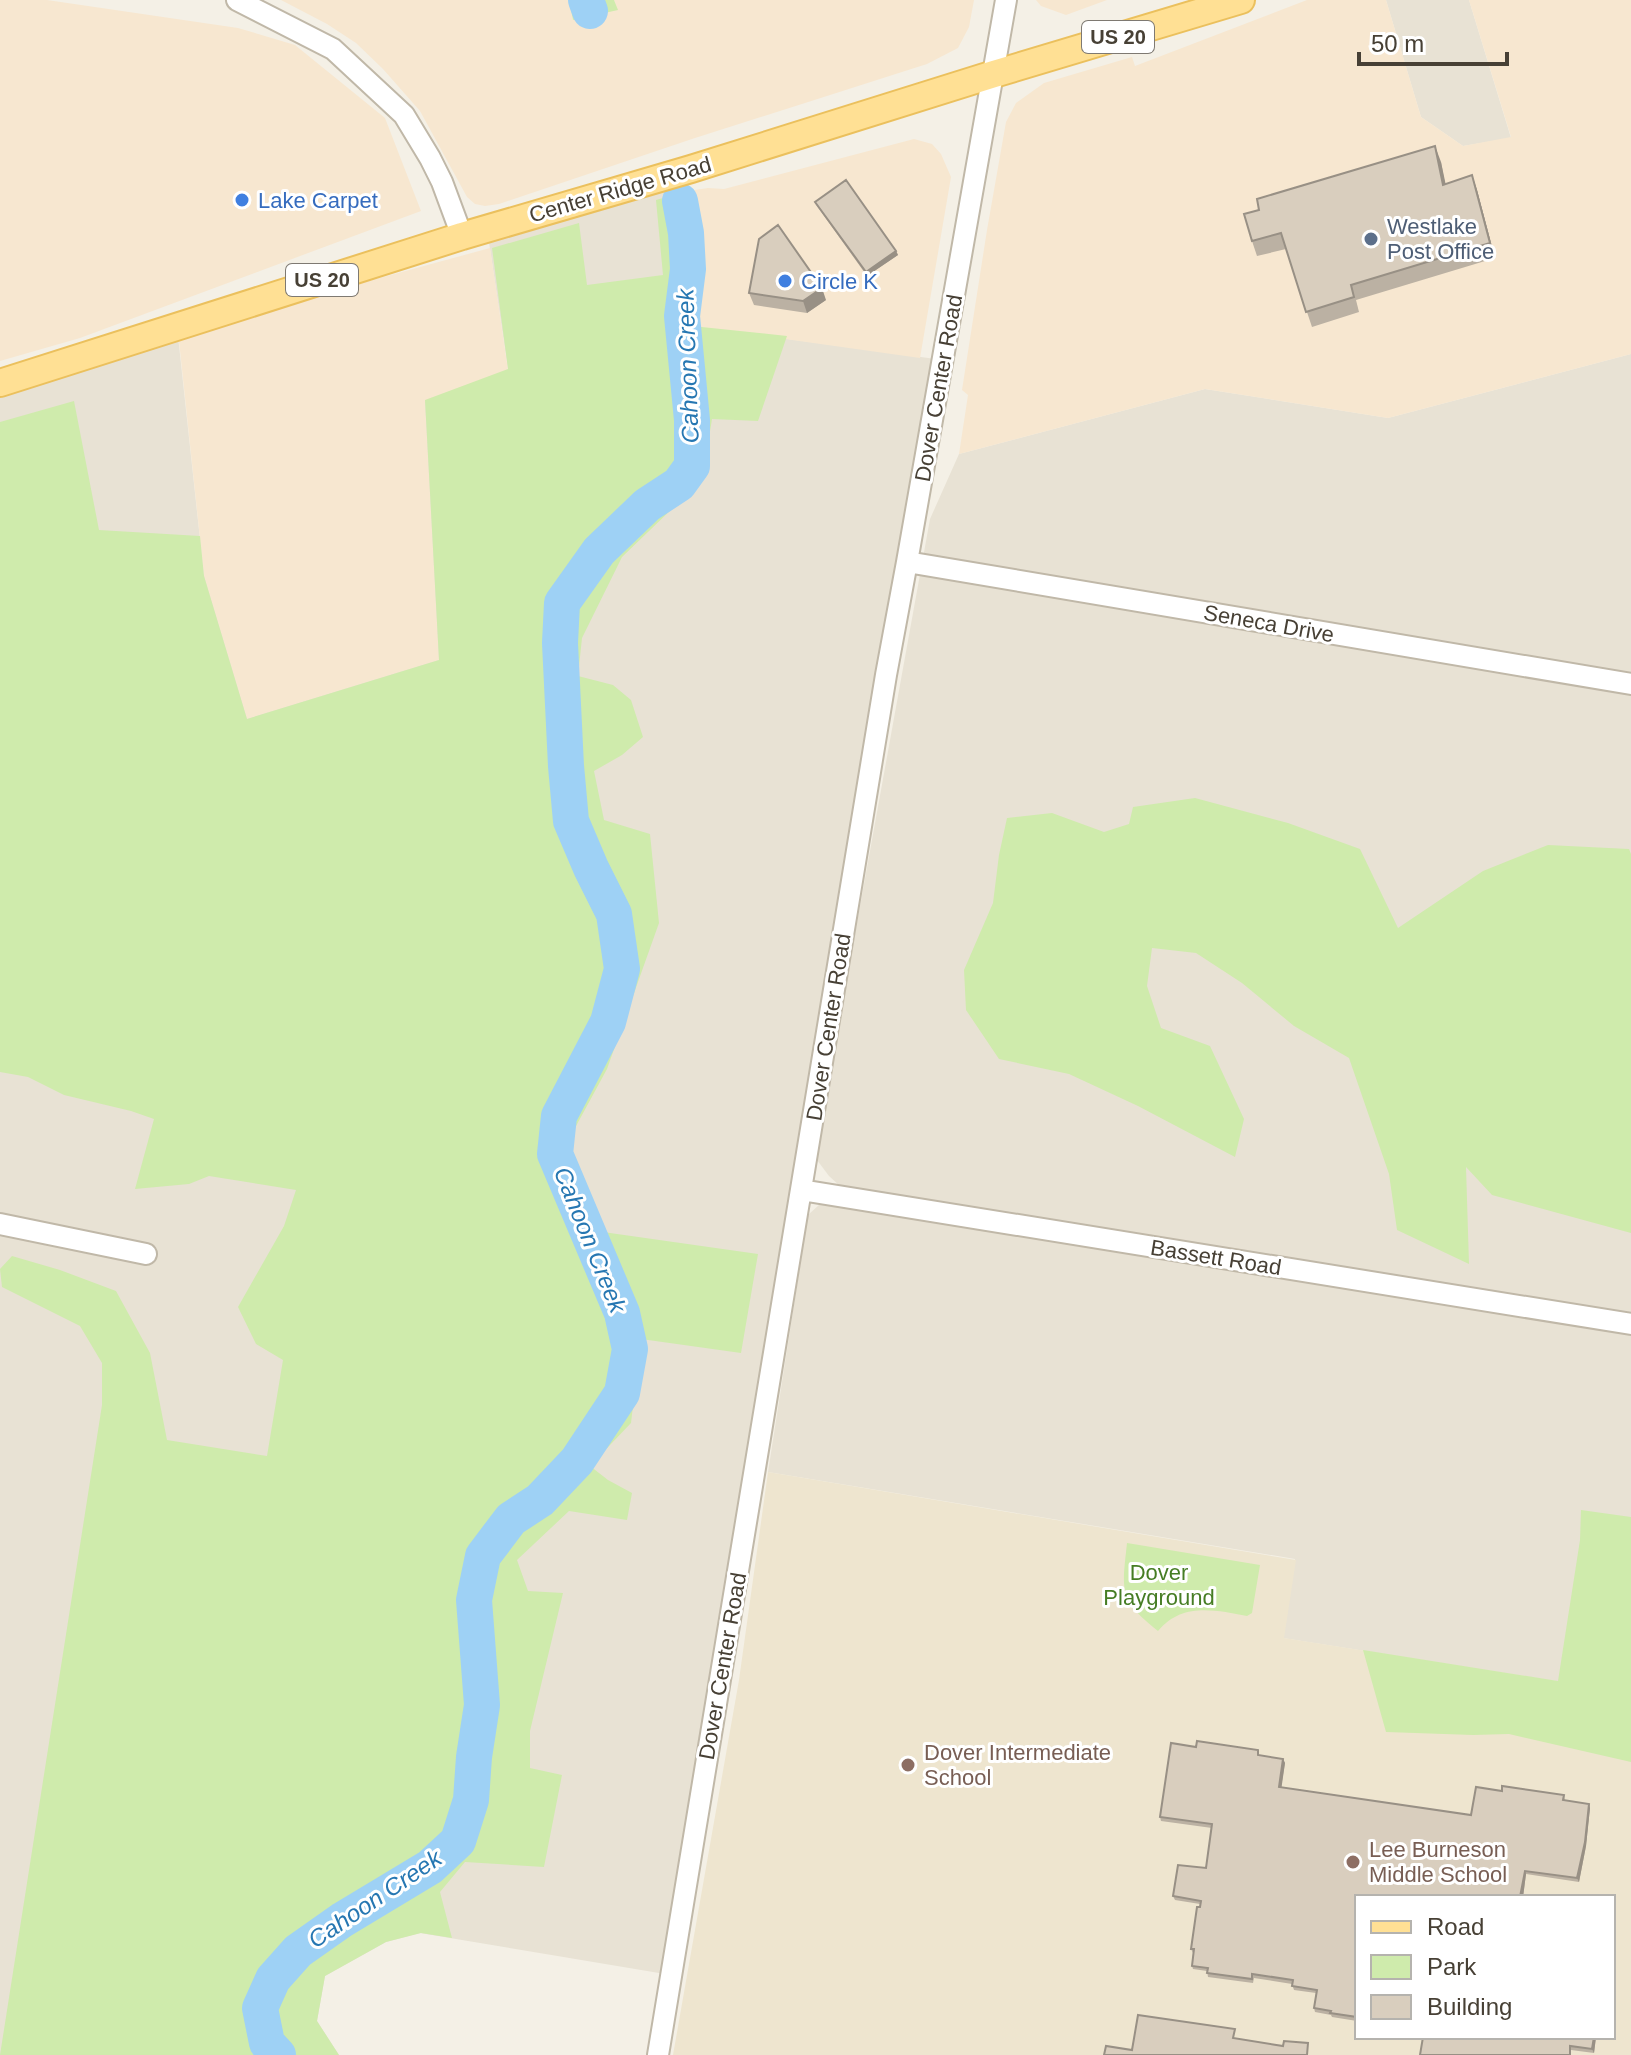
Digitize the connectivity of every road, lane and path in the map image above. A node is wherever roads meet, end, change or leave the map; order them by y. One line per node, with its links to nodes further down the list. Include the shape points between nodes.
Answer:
1 (237, 0): 5 (street, via 333,49 404,115 442,182)
2 (1006, 0): 4 (street, Dover Center Road)
3 (1241, 0): 4 (main road, Center Ridge Road / US 20)
4 (994, 74): 5 (main road, Center Ridge Road / US 20); 7 (street, Dover Center Road)
5 (462, 236): 6 (main road, Center Ridge Road / US 20)
6 (0, 383)
7 (907, 562): 8 (street, Seneca Drive); 9 (street, Dover Center Road)
8 (1631, 684)
9 (801, 1190): 12 (street, Bassett Road); 13 (street, Dover Center Road)
10 (0, 1224): 11 (street)
11 (146, 1254)
12 (1631, 1324)
13 (658, 2055)

